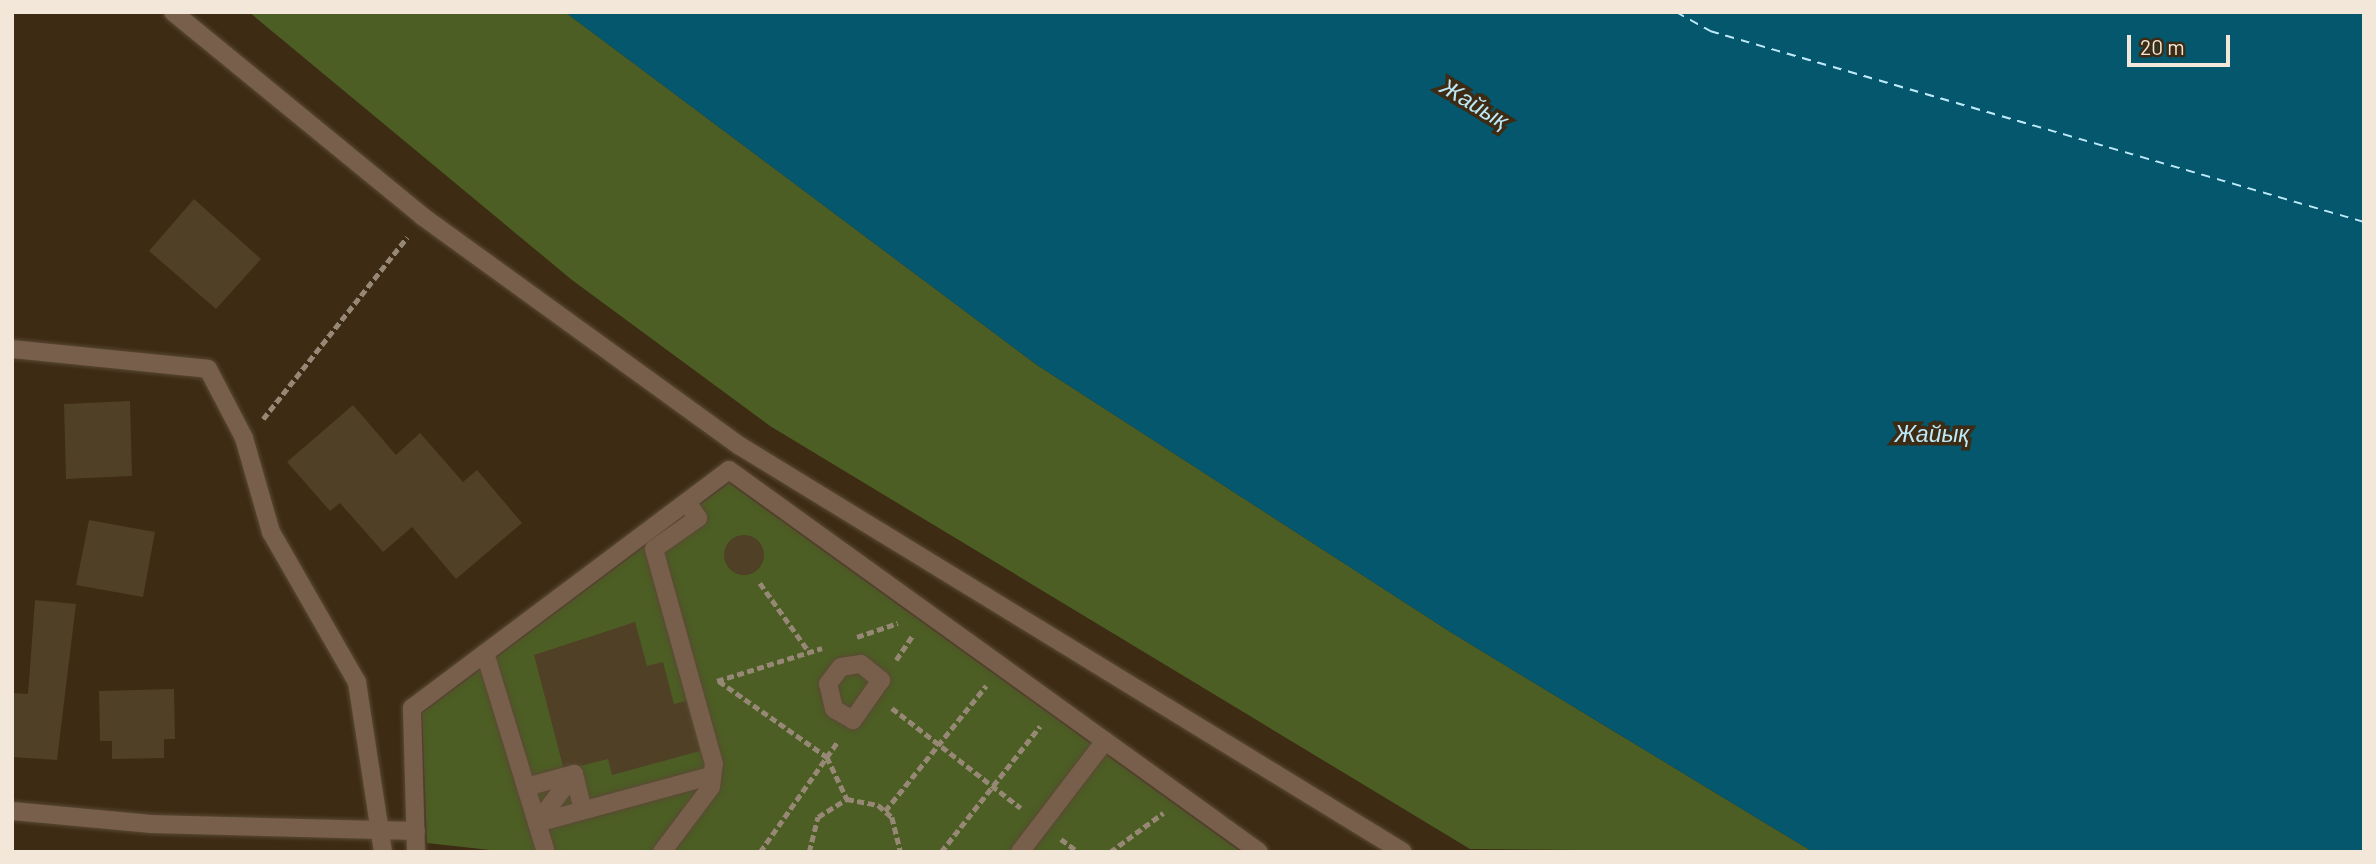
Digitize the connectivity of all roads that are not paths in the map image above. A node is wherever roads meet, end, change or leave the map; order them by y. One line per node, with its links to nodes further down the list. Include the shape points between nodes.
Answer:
1 (173, 12): 21 (street, via 422,216 740,446)
2 (12, 349): 13 (street, via 208,369 244,438 271,531 357,682)
3 (687, 502): 4 (street); 6 (street, via 729,470); 8 (street, via 698,518 654,549 714,764)
4 (485, 653): 9 (street); 14 (street, via 412,708)
5 (853, 720): 5 (street, via 834,709 828,695 837,670 851,664 869,666 881,680)
6 (1105, 741): 19 (street); 20 (street)
7 (574, 774): 9 (street); 10 (street); 12 (street)
8 (710, 776): 10 (street); 18 (street, via 711,787)
9 (526, 788): 12 (street)
10 (583, 810): 12 (street)
11 (12, 811): 13 (street, via 151,824)
12 (537, 823): 17 (street)
13 (384, 828): 14 (street); 15 (street)
14 (416, 831): 16 (street)
15 (383, 852)
16 (416, 852)
17 (546, 852)
18 (662, 852)
19 (1020, 852)
20 (1259, 852)
21 (1403, 852)

